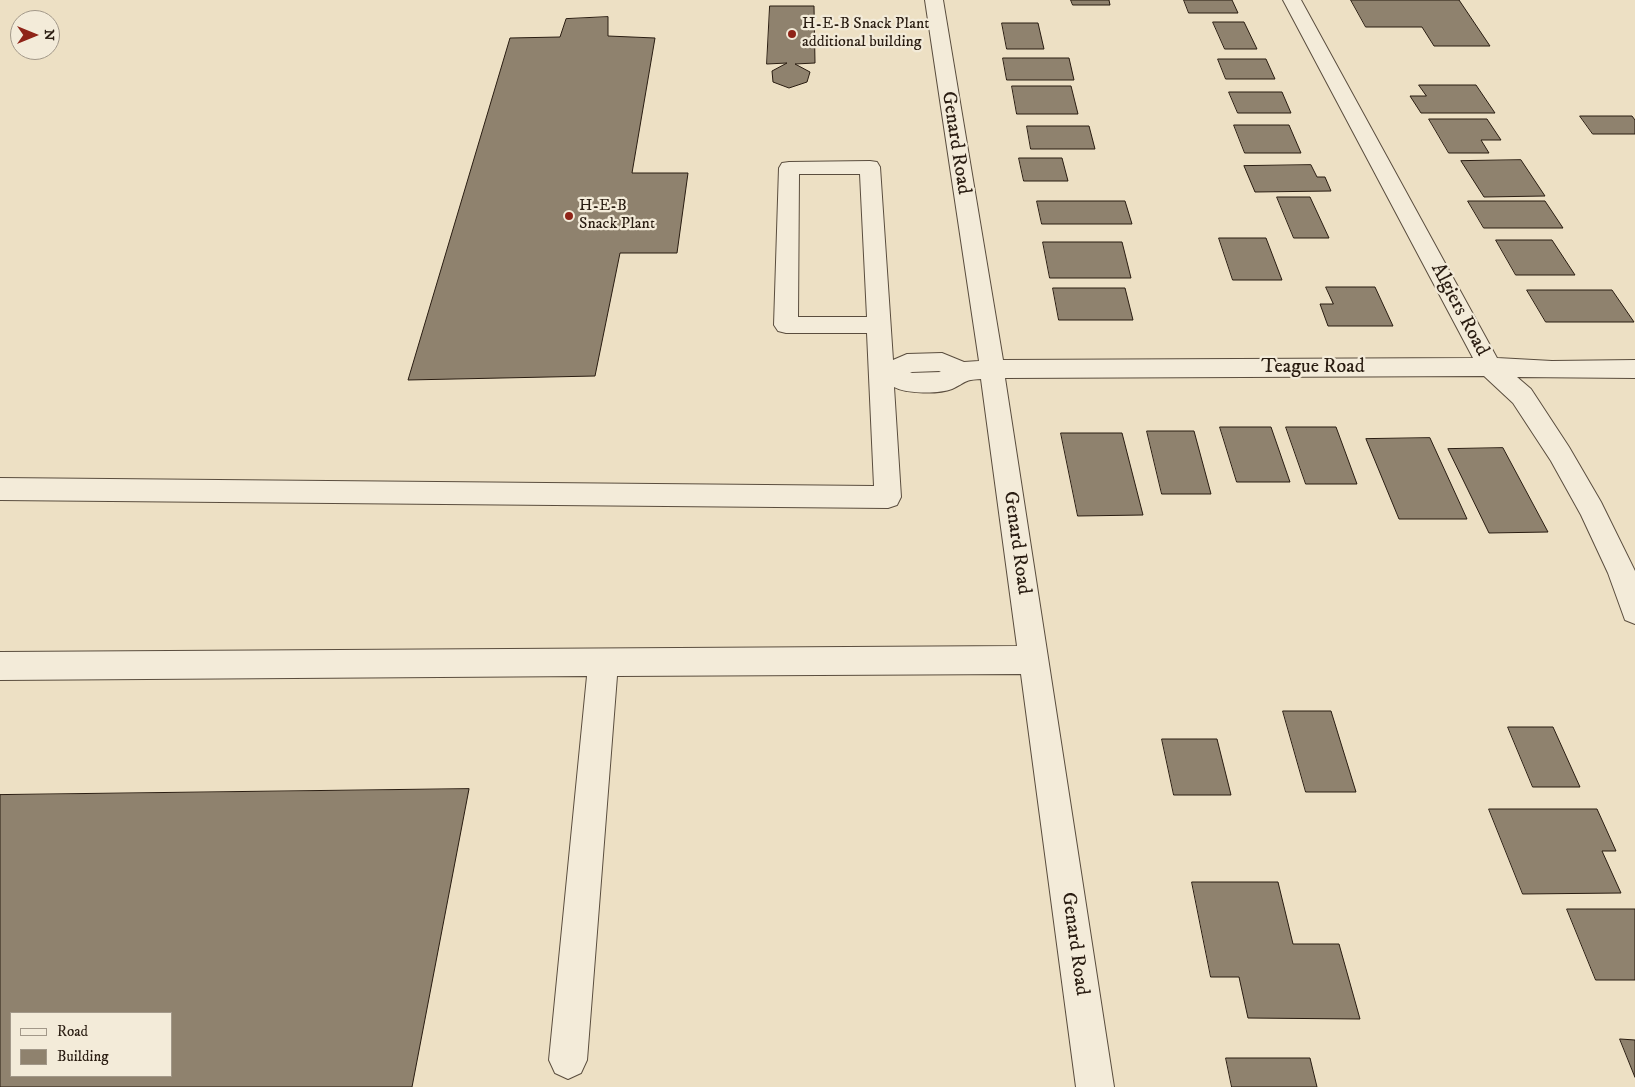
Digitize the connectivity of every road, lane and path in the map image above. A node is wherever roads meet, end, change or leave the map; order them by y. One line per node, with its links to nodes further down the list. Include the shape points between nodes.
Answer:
1 (934, 0): 5 (street, Genard Road)
2 (1292, 0): 4 (street, Algiers Road)
3 (879, 324): 3 (street, via 870,168 789,168 786,325); 7 (street)
4 (1490, 367): 5 (street, Teague Road); 6 (street, Teague Road); 9 (street, Algiers Road, via 1522,396 1560,454 1592,510 1622,573)
5 (992, 369): 7 (street, Teague Road, via 961,371 944,382 907,383); 10 (street, Genard Road)
6 (1635, 369)
7 (886, 373): 8 (street, via 888,497)
8 (0, 489)
9 (1635, 611)
10 (1033, 660): 11 (street); 14 (street, Genard Road)
11 (603, 663): 12 (street); 13 (street)
12 (0, 666)
13 (568, 1060)
14 (1095, 1087)

